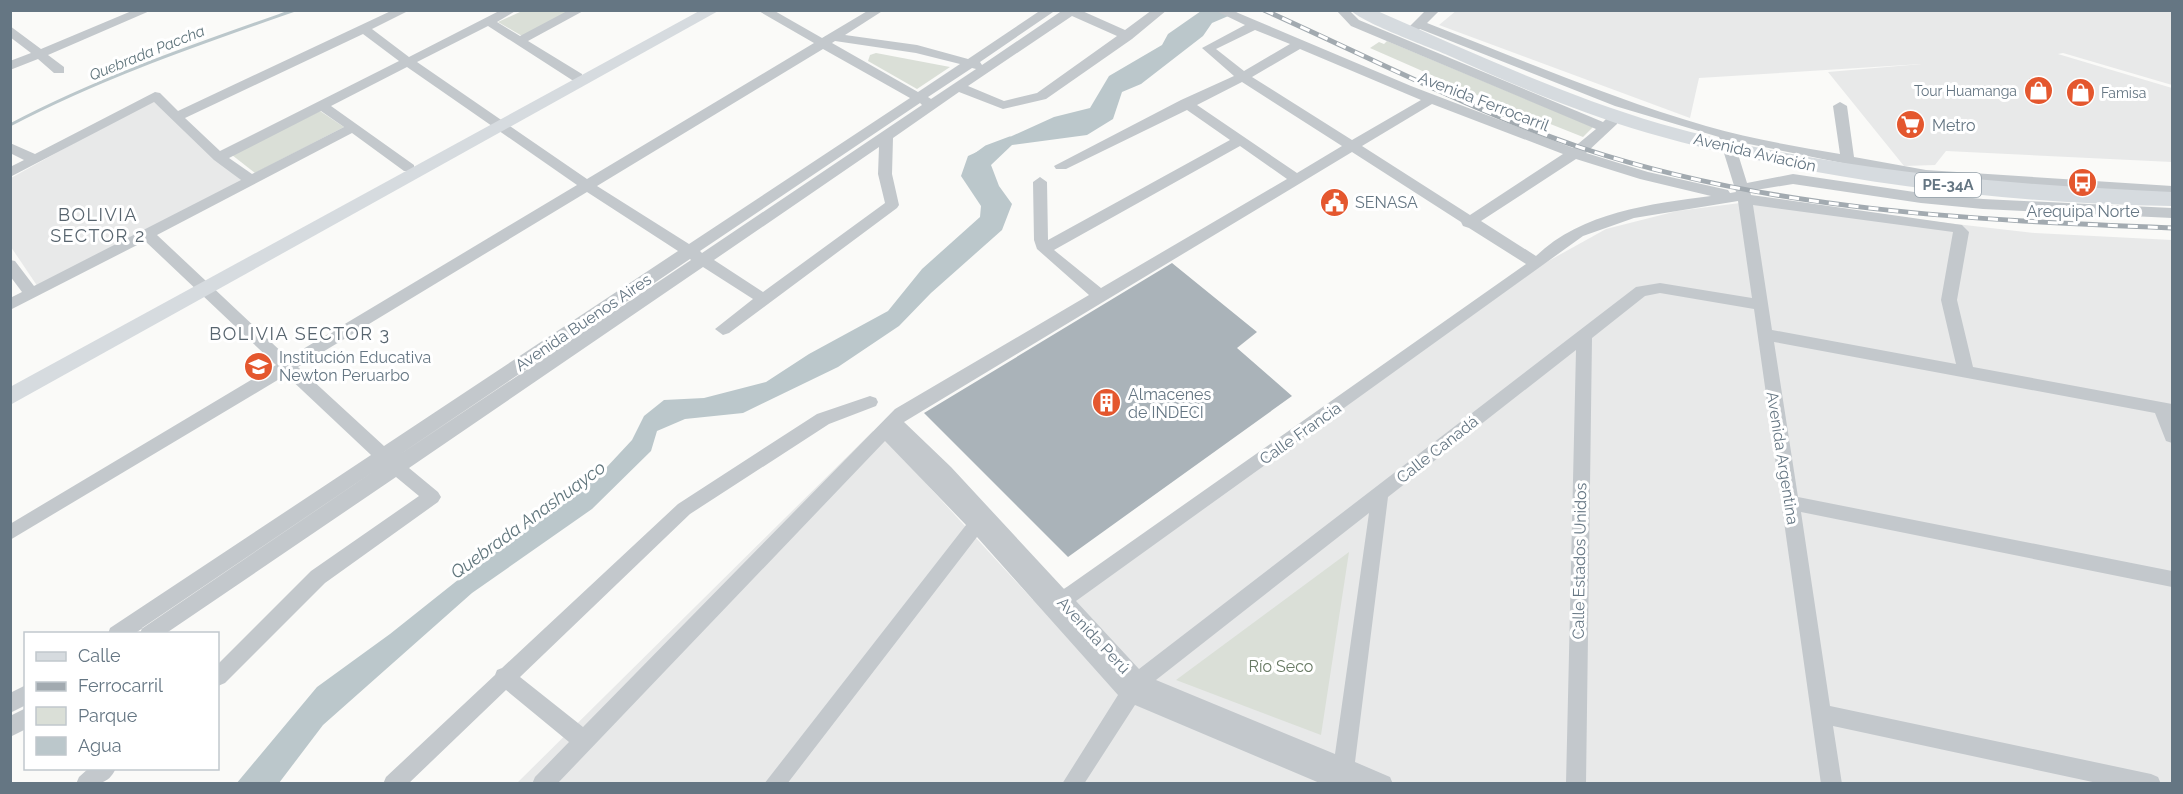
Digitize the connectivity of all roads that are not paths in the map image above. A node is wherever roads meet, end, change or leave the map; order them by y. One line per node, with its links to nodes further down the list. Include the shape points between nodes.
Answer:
1 (108, 10): 17 (street)
2 (146, 10): 17 (street)
3 (404, 10): 21 (street)
4 (511, 10): 18 (street)
5 (579, 10): 26 (street)
6 (698, 10): 35 (main road)
7 (713, 10): 44 (main road)
8 (763, 10): 25 (street)
9 (878, 10): 25 (street)
10 (1050, 10): 30 (street, Avenida Buenos Aires)
11 (1161, 10): 23 (street)
12 (1221, 10): 19 (street, Avenida Ferrocarril)
13 (1342, 10): 24 (street, via 1355,23)
14 (1359, 10): 20 (highway, Avenida Aviación / PE-34A)
15 (1434, 10): 20 (street)
16 (1070, 11): 23 (street); 32 (street, Avenida Buenos Aires)
17 (121, 21): 28 (street)
18 (488, 21): 26 (street); 29 (street)
19 (1249, 23): 27 (street, Avenida Ferrocarril); 34 (street, via 1208,48)
20 (1414, 28): 24 (street); 43 (highway, Avenida Aviación / PE-34A); 48 (street)
21 (364, 29): 29 (street); 42 (street)
22 (10, 30): 28 (street)
23 (1128, 36): 36 (street, via 1041,96 1003,105)
24 (1386, 36): 43 (street)
25 (827, 41): 30 (street, via 917,49); 38 (street); 62 (street)
26 (519, 42): 35 (street)
27 (1299, 44): 34 (street); 37 (street, Avenida Ferrocarril)
28 (38, 55): 31 (street); 33 (street)
29 (408, 62): 40 (street); 44 (street)
30 (972, 63): 32 (street); 38 (street, Avenida Buenos Aires)
31 (10, 66)
32 (988, 68): 36 (street, Avenida Buenos Aires)
33 (59, 70)
34 (1243, 76): 39 (street); 50 (street)
35 (577, 77): 44 (main road)
36 (958, 87): 38 (street, Avenida Buenos Aires)
37 (1430, 100): 50 (street); 51 (street, Avenida Ferrocarril)
38 (925, 101): 46 (street, Avenida Buenos Aires); 70 (street, Avenida Buenos Aires)
39 (1186, 103): 47 (street); 55 (street)
40 (322, 105): 45 (street); 52 (street)
41 (1840, 106): 54 (street)
42 (176, 117): 52 (street); 53 (street, via 155,96)
43 (1611, 122): 48 (highway, Avenida Aviación / PE-34A); 51 (street)
44 (499, 124): 56 (main road); 62 (street); 74 (main road)
45 (354, 127): 56 (street); 60 (street)
46 (886, 133): 72 (street, Avenida Buenos Aires); 77 (street, via 885,174 892,205)
47 (1240, 140): 59 (street); 69 (street)
48 (1726, 141): 54 (street); 58 (highway, Avenida Aviación / PE-34A, via 1815,166); 64 (street, Avenida Argentina)
49 (10, 147): 53 (street)
50 (1353, 147): 59 (street); 67 (street)
51 (1572, 153): 64 (street, Avenida Ferrocarril, via 1706,191); 67 (street)
52 (219, 157): 60 (street)
53 (33, 159): 57 (street)
54 (1848, 161): 58 (street)
55 (1061, 166)
56 (409, 168): 74 (main road)
57 (10, 173)
58 (1918, 178): 63 (street); 65 (highway, Avenida Aviación / PE-34A, via 2034,192)
59 (1297, 179): 76 (street)
60 (252, 181): 68 (street)
61 (1040, 182): 69 (street)
62 (589, 187): 70 (street); 84 (street)
63 (2172, 190)
64 (1744, 195): 66 (street, via 1793,179 1921,198); 71 (street, Calle Francia, via 1622,218 1578,234); 79 (street, Avenida Argentina); 85 (street, via 1957,228 1962,232 1949,300)
65 (2172, 199)
66 (2172, 213)
67 (1468, 223): 71 (street, via 1520,254)
68 (147, 235): 74 (street); 75 (street)
69 (1044, 249): 76 (street)
70 (687, 252): 72 (street); 93 (street, Avenida Buenos Aires)
71 (1542, 259): 100 (street, Calle Francia)
72 (701, 261): 77 (street); 94 (street, Avenida Buenos Aires)
73 (10, 265): 75 (street)
74 (204, 285): 84 (street); 87 (main road); 88 (main road)
75 (32, 294): 78 (street)
76 (1101, 297): 91 (street, via 901,414)
77 (762, 298): 80 (street)
78 (10, 305)
79 (1761, 305): 81 (street, Avenida Argentina); 82 (street, Calle Canadá, via 1649,288)
80 (723, 329)
81 (1764, 334): 85 (street); 96 (street, Avenida Argentina)
82 (1584, 338): 83 (street, Calle Canadá); 86 (street, Calle Estados Unidos)
83 (1551, 359): 86 (street); 95 (street, Calle Canadá)
84 (288, 366): 93 (street); 98 (street)
85 (1966, 370): 90 (street)
86 (1581, 375): 120 (street, Calle Estados Unidos)
87 (10, 386)
88 (10, 397)
89 (870, 402): 103 (street, via 823,419 684,509)
90 (2167, 409): 92 (street)
91 (889, 426): 97 (street, Avenida Perú, via 897,439); 111 (street)
92 (2172, 436)
93 (383, 456): 94 (street); 101 (street, Avenida Buenos Aires)
94 (397, 469): 102 (street, Avenida Buenos Aires); 104 (street, via 432,497 318,577)
95 (1380, 494): 105 (street, Calle Canadá); 113 (street)
96 (1790, 503): 99 (street); 108 (street, Avenida Argentina)
97 (980, 520): 100 (street, Avenida Perú); 105 (street, Avenida Perú); 117 (street)
98 (10, 533)
99 (2172, 579)
100 (1062, 601): 105 (street, Avenida Perú)
101 (119, 632)
102 (151, 632)
103 (504, 675): 111 (street); 115 (street)
104 (219, 676)
105 (1133, 687): 113 (street, Avenida Perú); 118 (street, Calle Canadá)
106 (24, 695): 107 (street)
107 (10, 704)
108 (1823, 714): 121 (street, Avenida Argentina); 122 (street)
109 (24, 718): 110 (street)
110 (10, 728)
111 (583, 740): 116 (street)
112 (103, 770): 114 (street)
113 (1342, 778): 119 (street, Avenida Perú)
114 (86, 783)
115 (393, 783)
116 (542, 783)
117 (774, 783)
118 (1072, 783)
119 (1383, 783)
120 (1576, 783)
121 (1832, 783)
122 (2151, 783)

